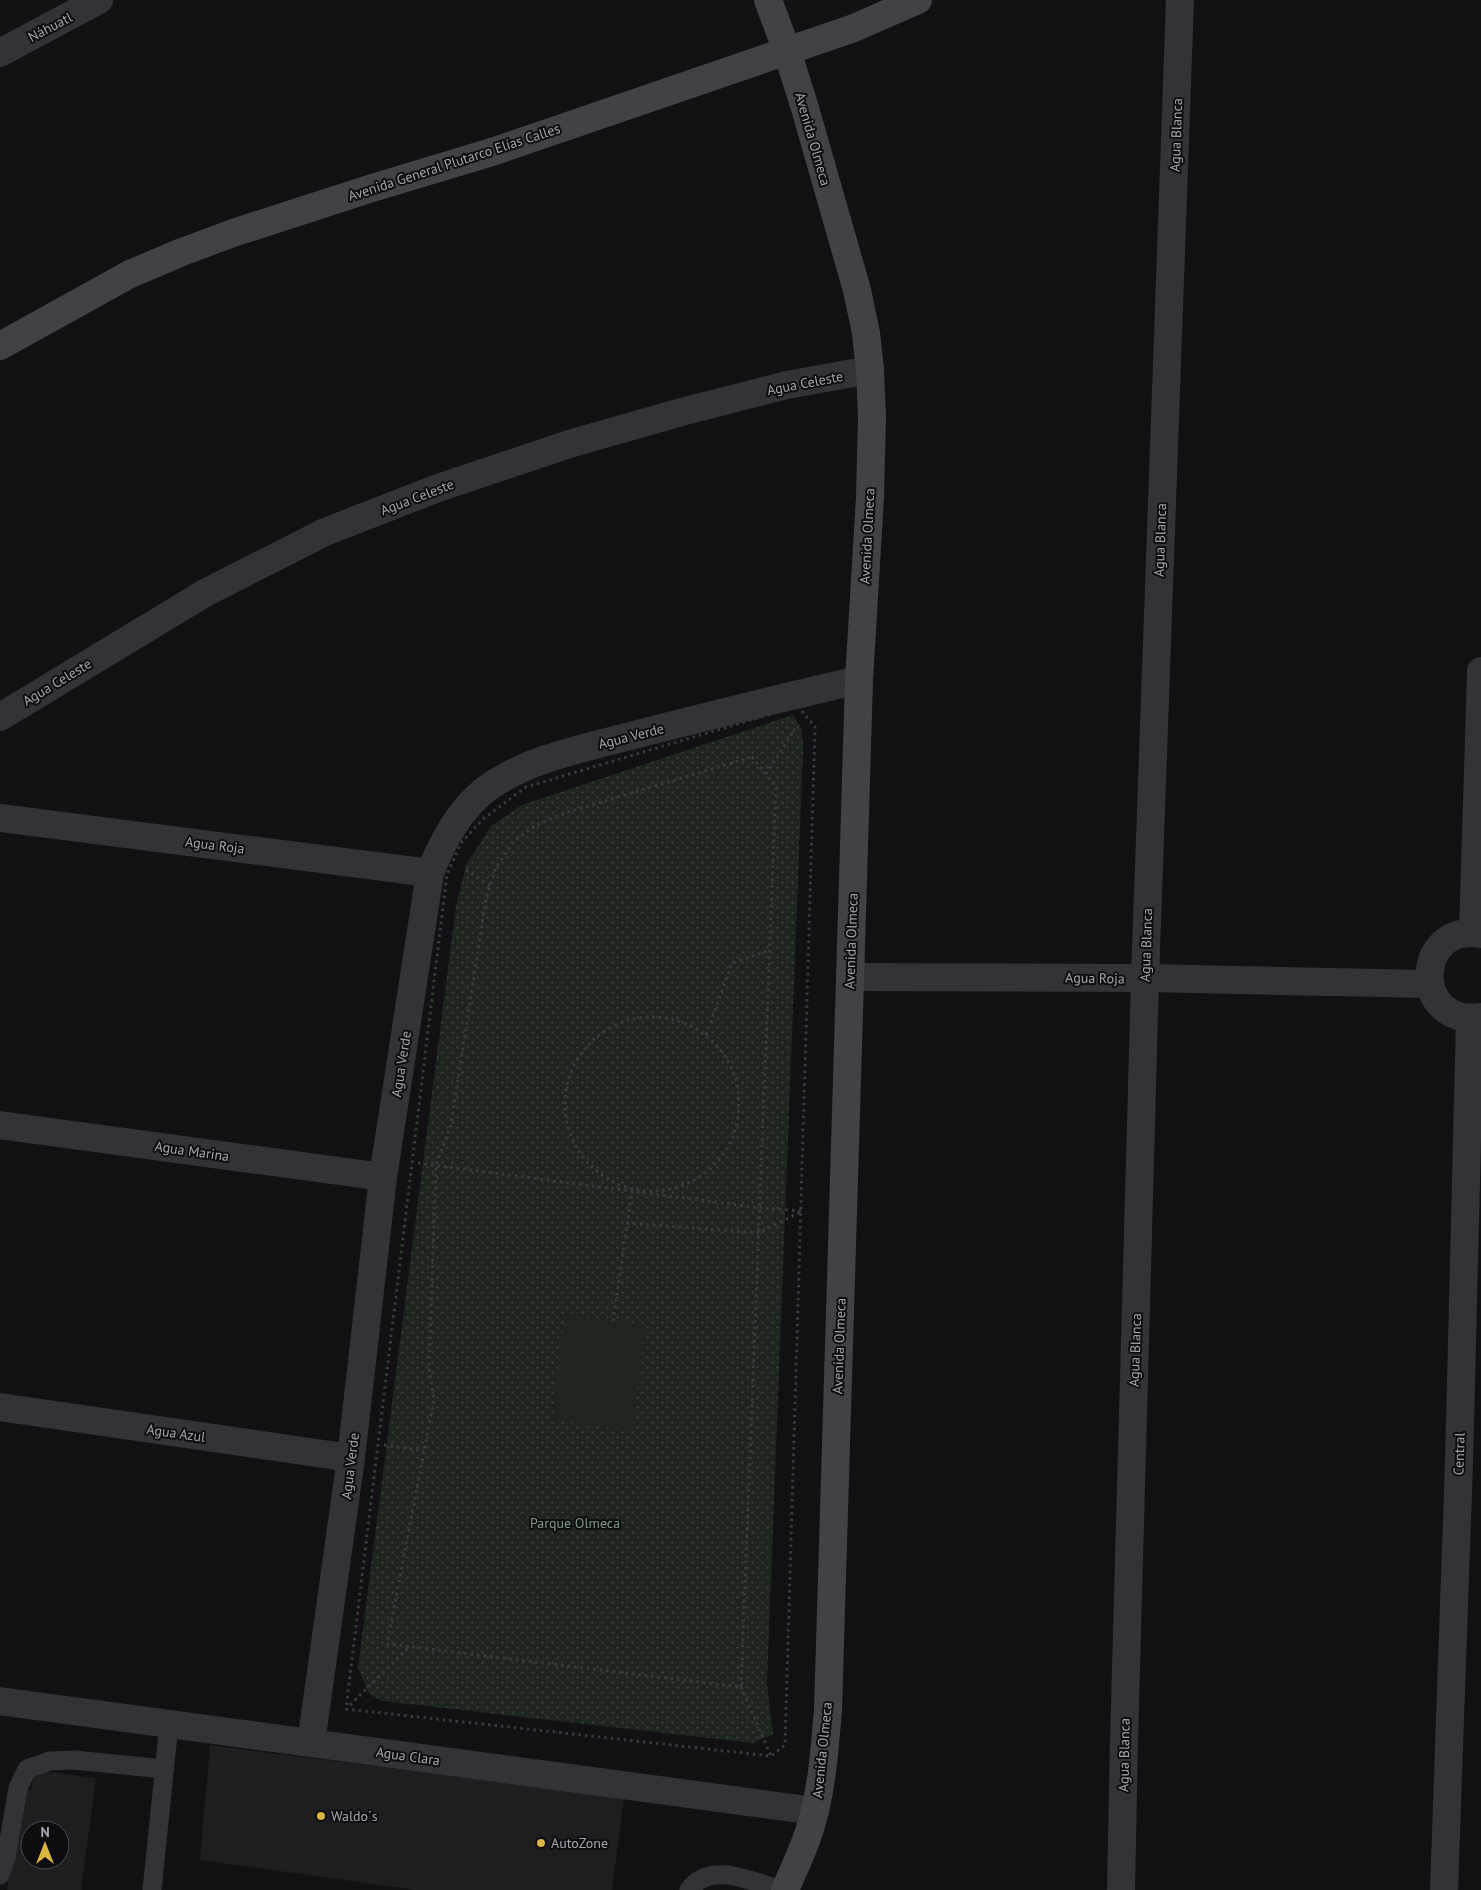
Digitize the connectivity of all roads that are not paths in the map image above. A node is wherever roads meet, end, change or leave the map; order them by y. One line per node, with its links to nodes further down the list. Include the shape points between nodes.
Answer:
1 (99, 0): 6 (street, Náhuatl)
2 (768, 0): 5 (street, Avenida Olmeca)
3 (918, 0): 5 (street, Avenida General Plutarco Elías Calles, via 854,28)
4 (1180, 0): 16 (street, Agua Blanca)
5 (787, 51): 7 (street, Avenida General Plutarco Elías Calles, via 495,151 191,249 130,274); 8 (street, Avenida Olmeca, via 857,290)
6 (0, 53)
7 (0, 346)
8 (870, 370): 10 (street, Avenida Olmeca, via 870,497); 11 (street, Agua Celeste, via 787,385 569,444 438,488 325,532 205,593)
9 (1481, 671): 14 (street)
10 (859, 680): 13 (street, Agua Verde, via 573,751 522,769 486,790 459,818 438,850); 15 (street, Avenida Olmeca)
11 (0, 717)
12 (0, 818): 13 (street, Agua Roja)
13 (441, 867): 20 (street, Agua Verde)
14 (1477, 934): 17 (street, via 1462,934 1439,948 1430,962)
15 (850, 977): 16 (street, Agua Roja); 27 (street, Avenida Olmeca, via 828,1710)
16 (1145, 978): 17 (street, Agua Roja); 33 (street, Agua Blanca)
17 (1430, 984): 18 (street, via 1433,995 1448,1012 1458,1017)
18 (1475, 1018): 34 (street, Central)
19 (0, 1125): 20 (street, Agua Marina)
20 (384, 1178): 22 (street, Agua Verde)
21 (0, 1407): 22 (street, Agua Azul)
22 (351, 1458): 25 (street, Agua Verde)
23 (0, 1701): 24 (street, Agua Clara)
24 (169, 1725): 25 (street, Agua Clara); 26 (lane)
25 (311, 1743): 27 (street, Agua Clara)
26 (164, 1769): 28 (lane, via 74,1760 50,1761 27,1769 18,1788); 29 (lane)
27 (815, 1811): 32 (street, Avenida Olmeca)
28 (0, 1875)
29 (152, 1890)
30 (689, 1890): 31 (lane, via 704,1876 717,1874)
31 (781, 1890)
32 (785, 1890)
33 (1121, 1890)
34 (1444, 1890)

